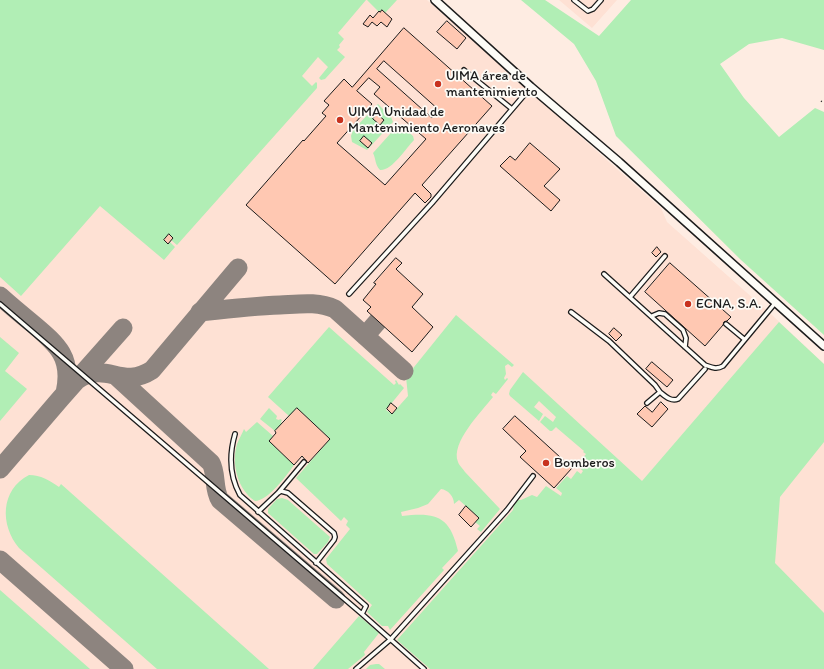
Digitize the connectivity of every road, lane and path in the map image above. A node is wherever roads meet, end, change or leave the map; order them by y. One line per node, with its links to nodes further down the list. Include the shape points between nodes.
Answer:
1 (435, 0): 5 (street)
2 (574, 0): 3 (lane, via 588,11)
3 (601, 0)
4 (464, 70): 8 (lane)
5 (532, 87): 8 (lane); 13 (street)
6 (821, 101): 7 (path)
7 (824, 102)
8 (512, 109): 11 (lane, via 432,203)
9 (665, 256): 12 (lane)
10 (604, 274): 12 (lane)
11 (349, 294)
12 (630, 297): 16 (lane)
13 (776, 302): 18 (lane); 19 (street)
14 (0, 304): 34 (lane)
15 (570, 312): 24 (lane, via 609,341)
16 (652, 316): 20 (lane); 20 (lane, via 663,313 671,319 685,334)
17 (726, 324): 18 (lane)
18 (744, 339): 22 (lane, via 723,366)
19 (824, 346)
20 (685, 347): 21 (lane)
21 (705, 364): 22 (lane); 23 (lane)
22 (712, 368): 23 (lane)
23 (705, 369): 24 (lane, via 676,400 670,400)
24 (660, 392): 25 (lane)
25 (647, 403)
26 (235, 434): 32 (lane, via 230,468 232,478 240,495)
27 (304, 462): 29 (lane)
28 (533, 476): 35 (lane)
29 (286, 483): 30 (lane); 31 (lane)
30 (278, 493): 31 (lane, via 284,491); 32 (lane)
31 (290, 495): 33 (lane, via 334,533 334,540)
32 (258, 512): 33 (lane)
33 (316, 563): 34 (lane, via 366,606)
34 (362, 614): 35 (lane)
35 (391, 639): 36 (lane); 37 (lane)
36 (356, 669)
37 (424, 669)

